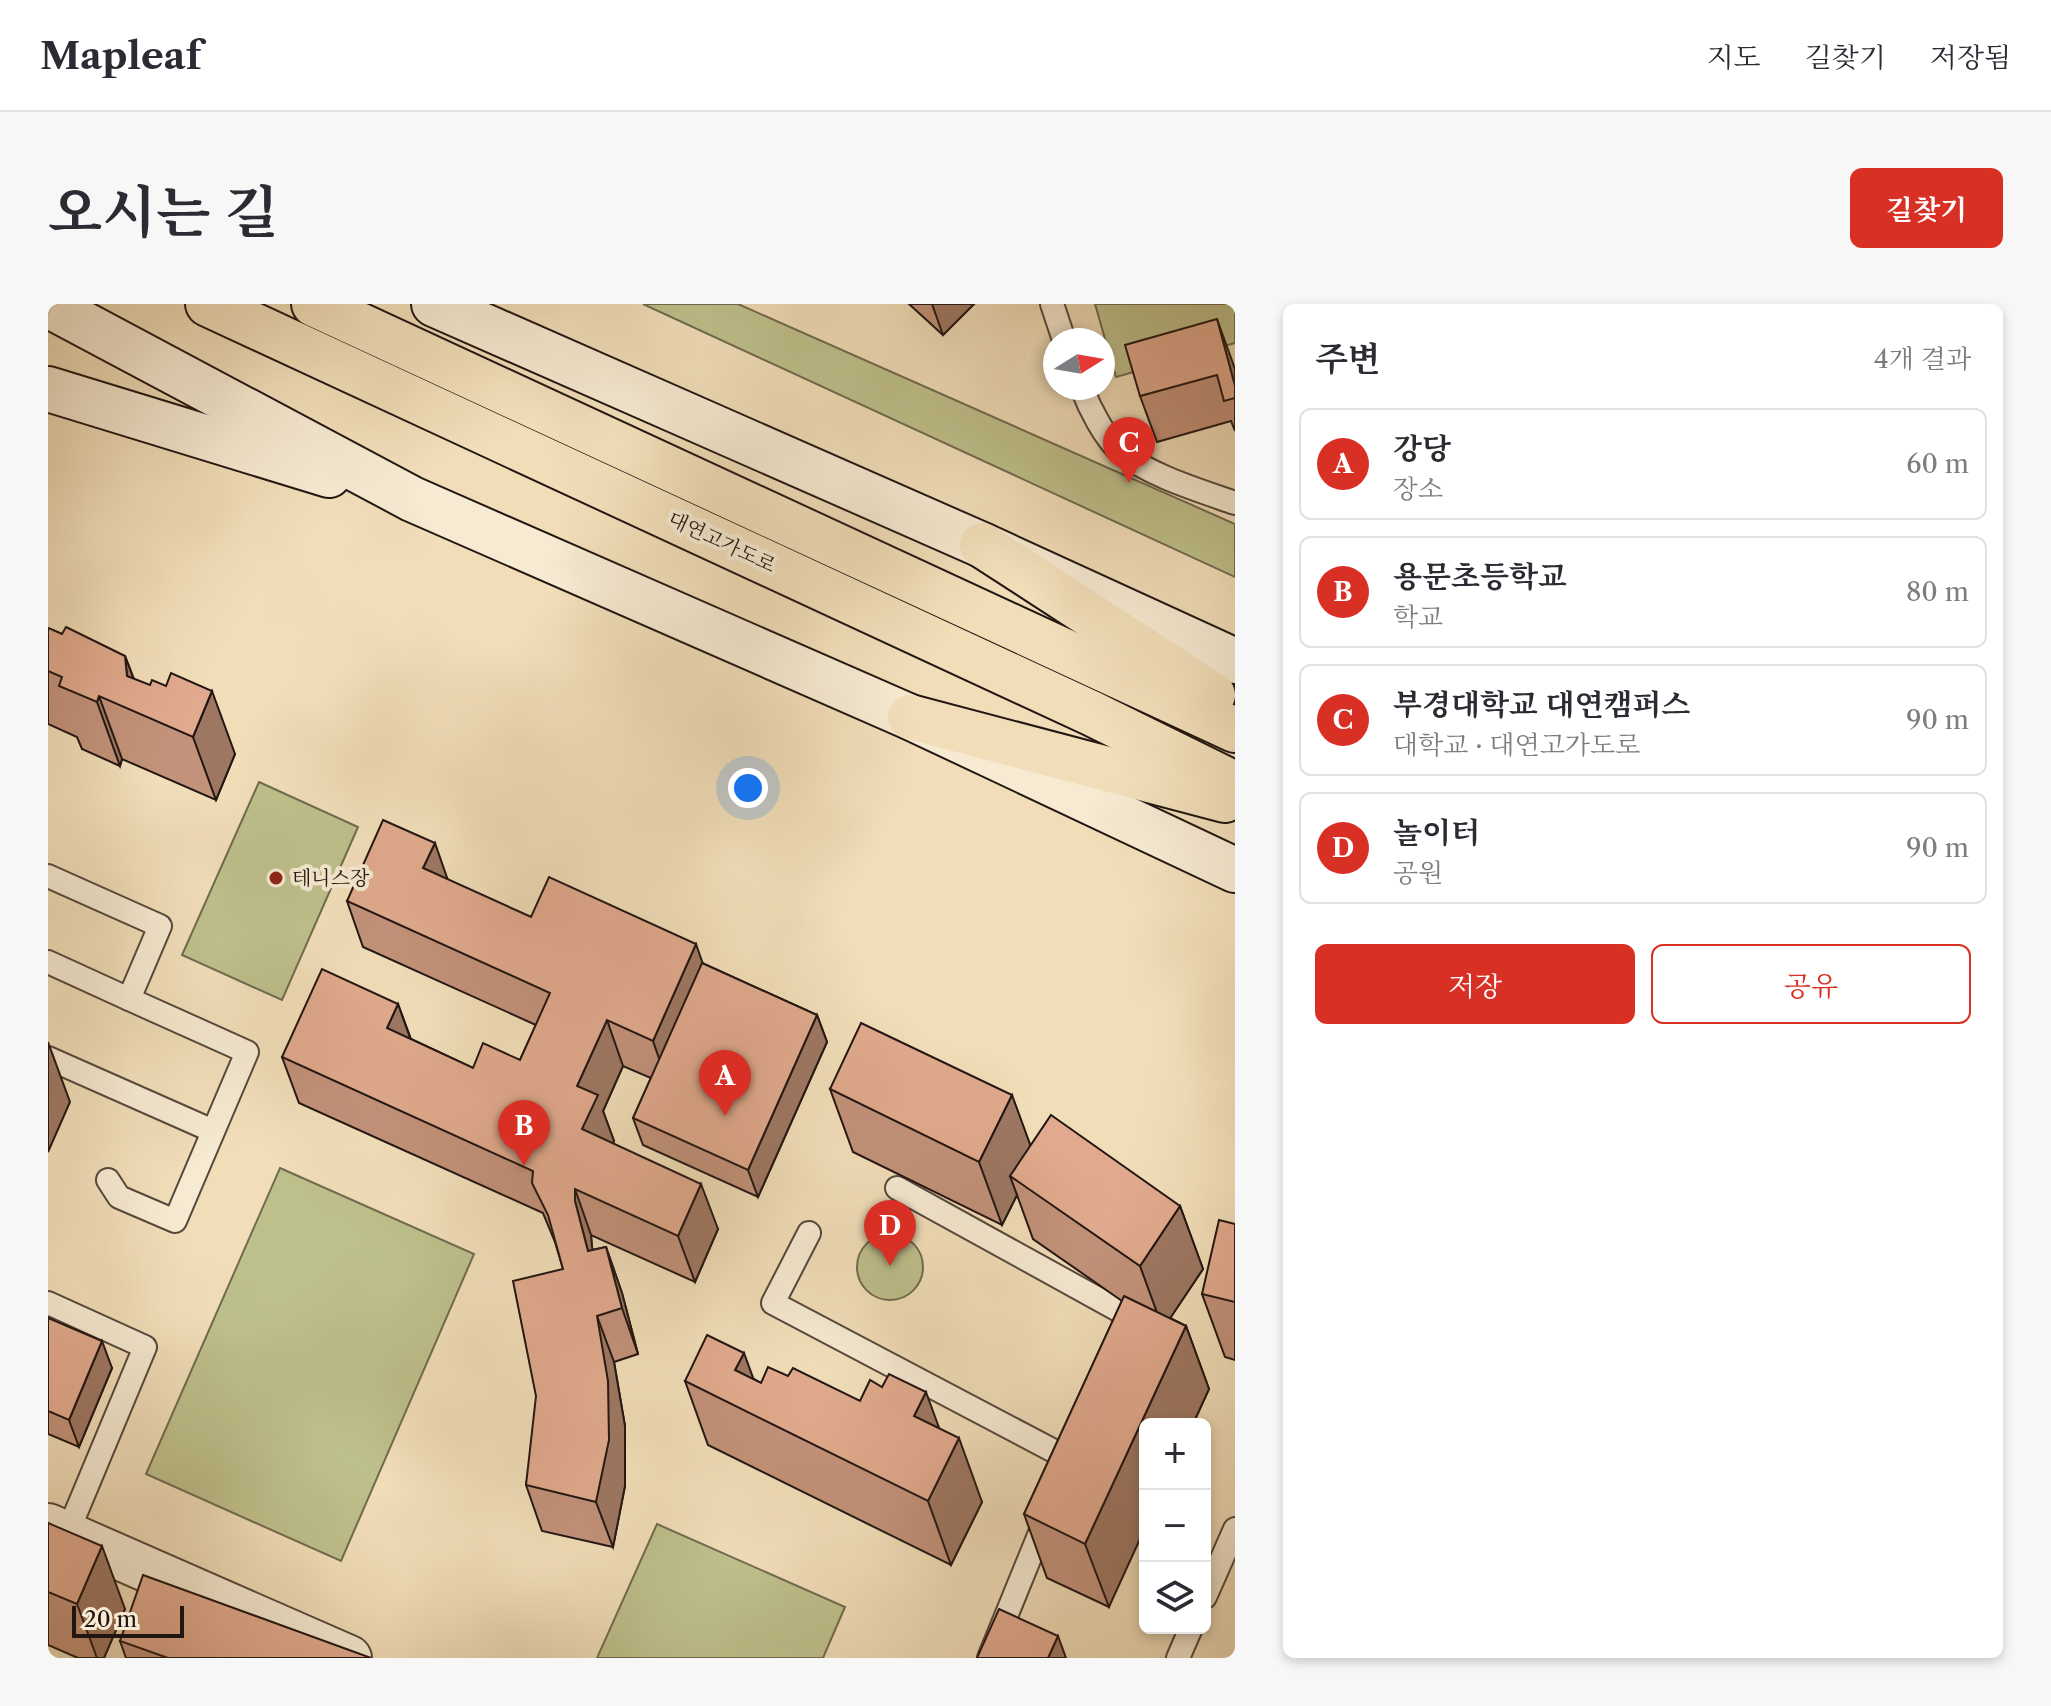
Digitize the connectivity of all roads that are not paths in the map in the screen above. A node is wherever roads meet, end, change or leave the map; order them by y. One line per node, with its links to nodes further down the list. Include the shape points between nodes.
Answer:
1 (208, 304): 16 (highway, 대연고가도로)
2 (314, 304): 15 (highway)
3 (434, 304): 11 (main road)
4 (1052, 304): 6 (lane)
5 (48, 305): 9 (main road)
6 (1060, 328)
7 (48, 389): 9 (main road)
8 (1086, 400): 10 (lane, via 1120,451 1170,480)
9 (412, 499): 14 (main road)
10 (1235, 503)
11 (982, 545): 12 (main road); 13 (highway)
12 (1235, 661)
13 (1235, 709)
14 (910, 717): 17 (highway); 18 (main road)
15 (1235, 730)
16 (1235, 784)
17 (1235, 803)
18 (1235, 870)
19 (48, 876): 21 (lane, via 160,926)
20 (48, 962): 21 (lane)
21 (129, 999): 23 (lane, via 247,1052)
22 (48, 1058): 23 (lane)
23 (213, 1131): 24 (lane, via 175,1221 119,1197)
24 (108, 1180)
25 (897, 1188): 28 (lane, via 1131,1317)
26 (809, 1233): 29 (lane, via 773,1303 1066,1466)
27 (48, 1303): 31 (lane, via 145,1347)
28 (1120, 1345)
29 (1078, 1436)
30 (1052, 1501): 34 (lane)
31 (58, 1530): 37 (main road)
32 (1233, 1537): 33 (lane)
33 (1211, 1584)
34 (1003, 1624): 36 (lane); 38 (lane)
35 (1188, 1634): 39 (lane)
36 (1025, 1637)
37 (349, 1658)
38 (989, 1658)
39 (1178, 1658)

